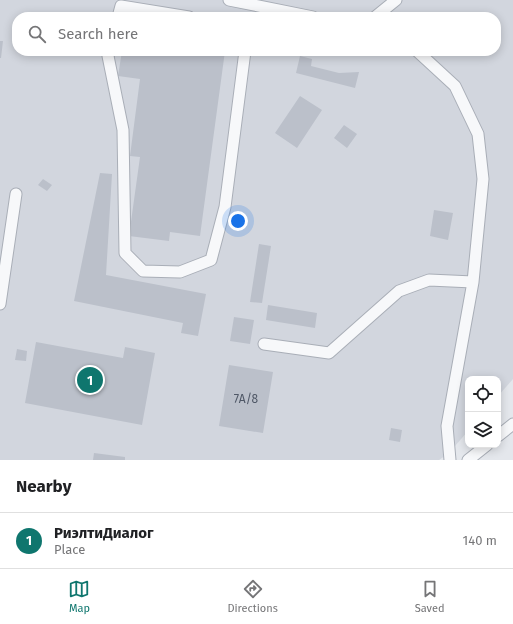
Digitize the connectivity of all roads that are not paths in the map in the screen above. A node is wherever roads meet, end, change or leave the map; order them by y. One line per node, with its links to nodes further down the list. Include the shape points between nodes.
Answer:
1 (229, 0): 5 (street)
2 (396, 0): 6 (street)
3 (119, 12): 4 (street, via 121,6)
4 (158, 12)
5 (288, 12)
6 (381, 12)
7 (108, 56): 8 (street, via 123,130 125,252 143,272 180,272 211,260 225,207)
8 (244, 56)
9 (422, 56): 11 (street, via 455,86 478,134 483,179)
10 (16, 194): 12 (street)
11 (473, 282): 13 (street, via 429,280 399,290 329,353); 17 (street, via 447,426)
12 (0, 304)
13 (264, 344)
14 (513, 424): 15 (street)
15 (501, 434)
16 (483, 448): 18 (street)
17 (450, 460)
18 (468, 460)

